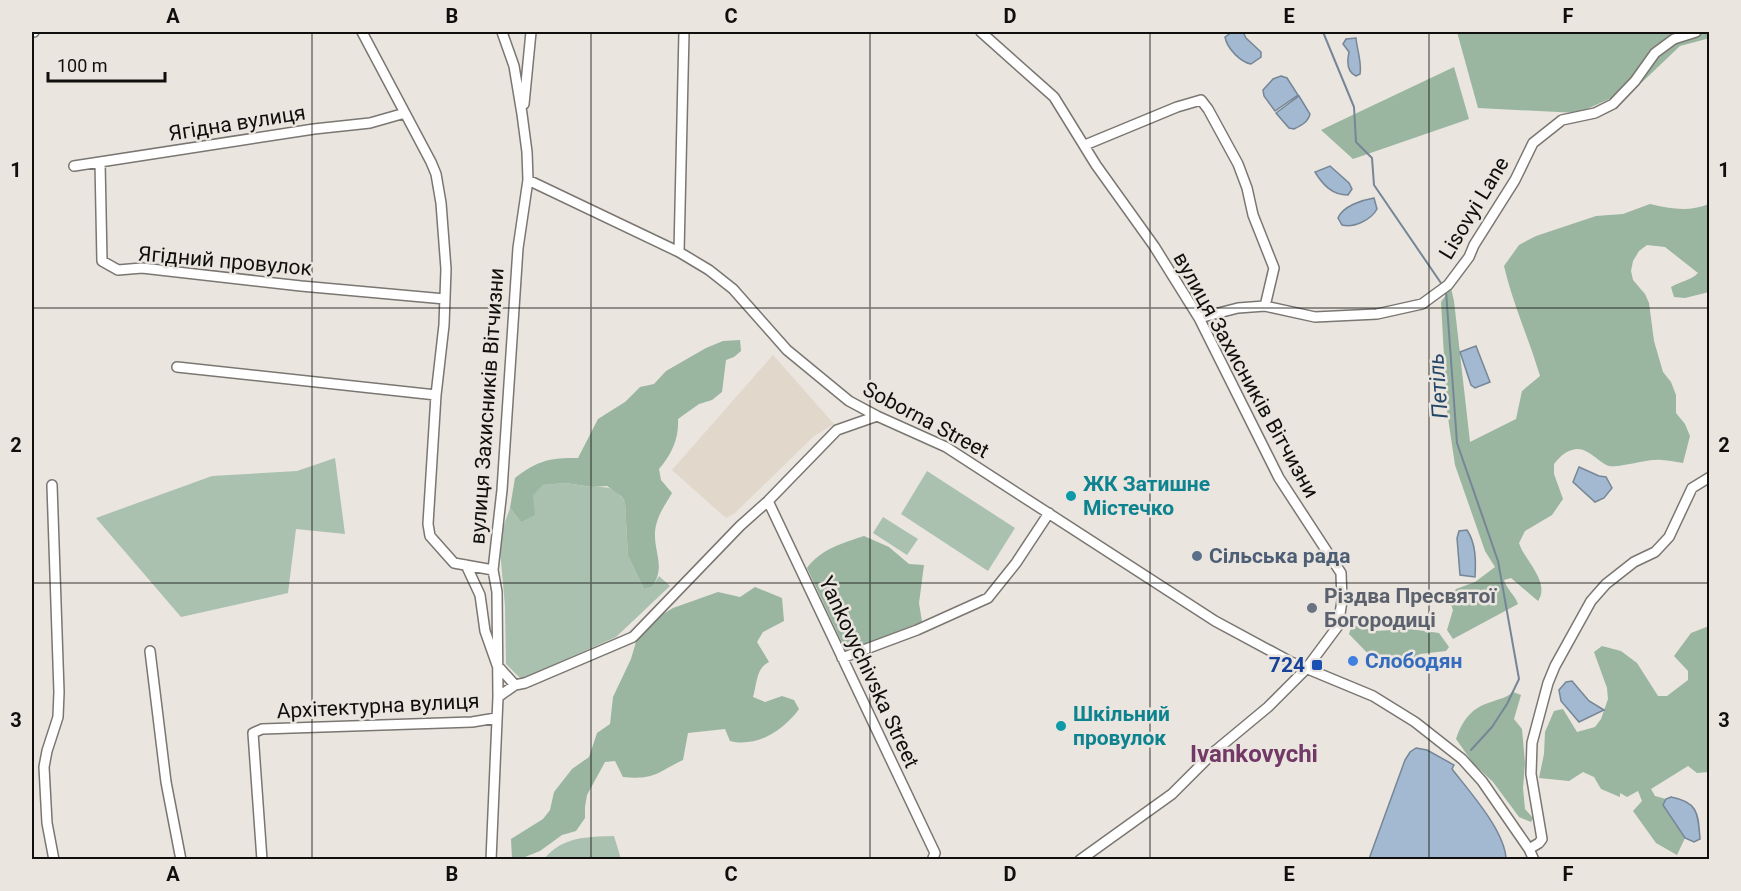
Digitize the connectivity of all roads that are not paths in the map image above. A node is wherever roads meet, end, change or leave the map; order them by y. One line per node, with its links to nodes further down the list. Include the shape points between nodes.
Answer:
1 (362, 32): 7 (street, вулиця Захисників Вітчизни)
2 (502, 32): 8 (street, вулиця Захисників Вітчизни, via 514,66)
3 (531, 32): 8 (street)
4 (684, 32): 13 (street)
5 (981, 32): 9 (street, вулиця Захисників Вітчизни, via 1054,98)
6 (1696, 32): 15 (street, Lisovyi Lane, via 1674,39 1655,53 1613,104 1595,113 1562,120 1533,143 1469,257 1444,288 1422,304 1377,314 1315,317)
7 (405, 113): 10 (street, Ягідна вулиця, via 370,123); 14 (street, вулиця Захисників Вітчизни, via 436,174 446,269)
8 (522, 114): 12 (street, вулиця Захисників Вітчизни)
9 (1085, 145): 15 (street, via 1177,106 1201,100 1238,164 1252,214 1274,268); 16 (street, вулиця Захисників Вітчизни)
10 (100, 162): 11 (street, Ягідна вулиця); 14 (street, Ягідний провулок, via 102,261 118,270 141,268)
11 (74, 166)
12 (528, 180): 13 (street, Soborna Street); 25 (street, вулиця Захисників Вітчизни, via 518,248)
13 (679, 252): 19 (street, Soborna Street, via 733,289 787,350 817,375 849,401)
14 (445, 299): 18 (street, вулиця Захисників Вітчизни)
15 (1265, 306): 16 (street, Lisovyi Lane)
16 (1199, 318): 29 (street, вулиця Захисників Вітчизни, via 1279,478 1341,573 1338,626)
17 (177, 367): 18 (street)
18 (436, 394): 24 (street, вулиця Захисників Вітчизни, via 430,536 454,563)
19 (877, 416): 22 (street, via 837,430); 23 (street, Soborna Street, via 946,447)
20 (1710, 477): 33 (street, via 1692,488 1669,537 1655,552 1634,562 1591,601 1556,666 1532,743 1531,774 1542,839)
21 (52, 485): 35 (street, via 59,692 58,717 44,767 47,823)
22 (768, 501): 27 (street, Yankovychivska Street); 30 (street, via 633,637)
23 (1049, 513): 27 (street, via 988,598); 29 (street, Soborna Street, via 1215,621)
24 (466, 565): 25 (street, вулиця Захисників Вітчизни); 28 (street, via 480,595 485,631)
25 (493, 570): 28 (street, via 497,592)
26 (150, 651): 36 (street, via 166,782)
27 (842, 658): 34 (street, Yankovychivska Street, via 935,853)
28 (497, 664): 30 (street); 31 (street)
29 (1306, 669): 33 (street, Soborna Street, via 1372,696 1415,722 1462,759); 39 (street, вулиця Захисників Вітчизни, via 1172,794)
30 (515, 685): 31 (street)
31 (498, 697): 32 (street)
32 (496, 718): 37 (street, Архітектурна вулиця, via 262,729 253,733); 38 (street)
33 (1529, 849): 40 (street, Soborna Street)
34 (933, 858)
35 (54, 860)
36 (181, 860)
37 (262, 860)
38 (491, 860)
39 (1080, 860)
40 (1534, 860)

